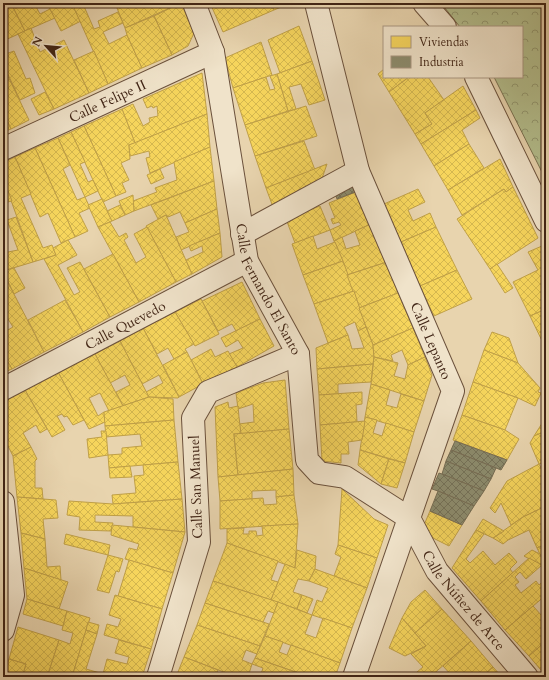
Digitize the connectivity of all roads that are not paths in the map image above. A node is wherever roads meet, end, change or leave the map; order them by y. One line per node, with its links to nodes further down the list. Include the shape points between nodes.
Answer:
1 (194, 3): 5 (street, Calle Fernando El Santo)
2 (316, 3): 8 (street, Calle Lepanto)
3 (424, 3): 4 (street)
4 (444, 26)
5 (213, 52): 7 (street, Calle Felipe II); 10 (street, Calle Fernando El Santo)
6 (476, 78): 9 (street)
7 (3, 149)
8 (358, 171): 10 (street); 15 (street, Calle Lepanto, via 452,391)
9 (546, 221)
10 (242, 234): 11 (street, Calle Fernando El Santo)
11 (247, 261): 12 (street, Calle Fernando El Santo); 13 (street, Calle Quevedo)
12 (298, 354): 15 (street, Calle Fernando El Santo, via 307,460 319,473 345,477); 18 (street, Calle San Manuel, via 208,392 193,418 199,542)
13 (3, 390)
14 (3, 502): 16 (street)
15 (409, 518): 19 (street, Calle Lepanto); 20 (street, Calle Núñez de Arce, via 437,571)
16 (4, 532): 17 (street, via 13,595)
17 (3, 630)
18 (158, 677)
19 (354, 677)
20 (527, 677)

